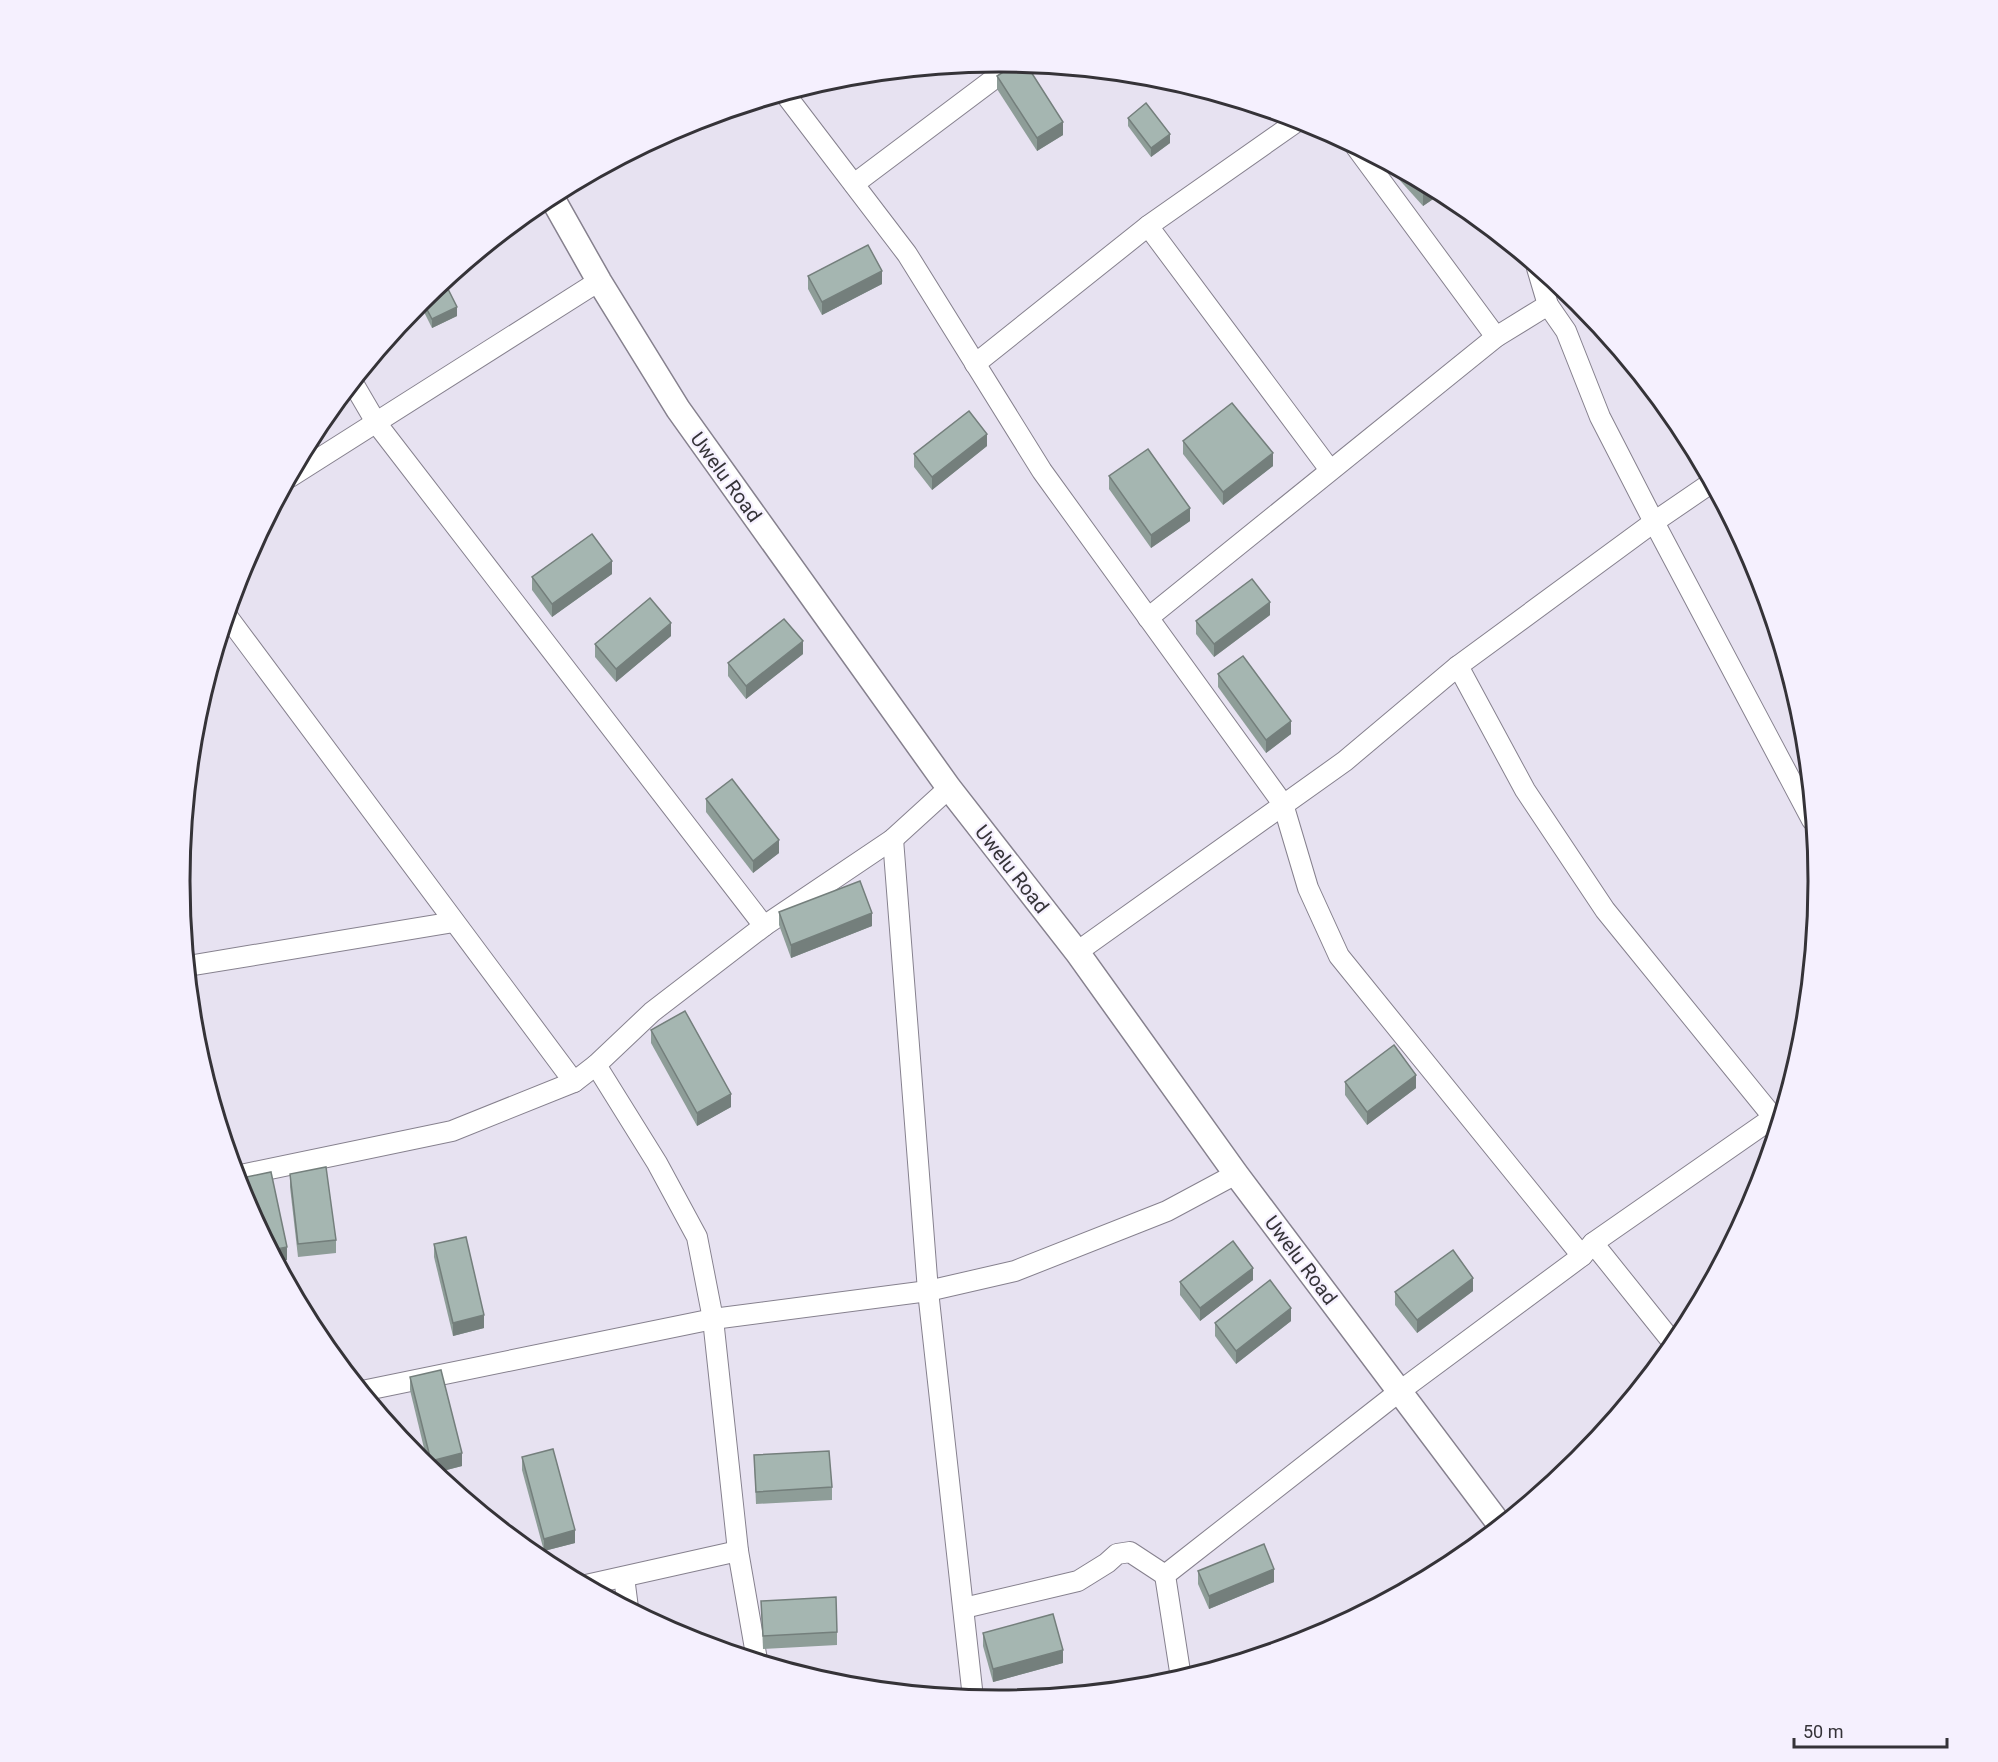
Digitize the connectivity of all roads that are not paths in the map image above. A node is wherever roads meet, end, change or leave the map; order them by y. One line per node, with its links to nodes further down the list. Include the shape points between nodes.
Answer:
1 (1003, 72): 5 (street)
2 (790, 100): 5 (street)
3 (1290, 127): 7 (street)
4 (1365, 159): 11 (street)
5 (854, 184): 12 (street, via 907,254)
6 (556, 204): 8 (street, Uwelu Road)
7 (1148, 226): 12 (street); 16 (street)
8 (599, 281): 14 (street); 22 (street, Uwelu Road, via 678,409)
9 (1541, 281): 10 (street)
10 (1548, 305): 11 (street); 18 (street, via 1566,331 1600,417)
11 (1496, 337): 16 (street)
12 (975, 364): 19 (street, via 1042,471)
13 (357, 389): 14 (street)
14 (377, 424): 15 (street); 27 (street)
15 (302, 470)
16 (1330, 470): 19 (street)
17 (1705, 487): 18 (street)
18 (1654, 522): 21 (street); 24 (street)
19 (1148, 618): 23 (street)
20 (232, 623): 26 (street)
21 (1458, 666): 23 (street, via 1344,761); 32 (street, via 1525,790 1605,910)
22 (949, 788): 25 (street); 28 (street, Uwelu Road)
23 (1283, 804): 28 (street); 36 (street, via 1308,888 1339,956)
24 (1804, 805)
25 (893, 839): 27 (street); 37 (street)
26 (454, 922): 29 (street); 31 (street)
27 (764, 926): 30 (street, via 652,1012)
28 (1077, 952): 35 (street, Uwelu Road)
29 (195, 965)
30 (596, 1065): 31 (street); 38 (street, via 697,1237)
31 (574, 1082): 34 (street, via 452,1131)
32 (1772, 1116)
33 (1770, 1124): 36 (street)
34 (246, 1174)
35 (1236, 1174): 37 (street, via 1167,1211 1015,1272); 41 (street, Uwelu Road)
36 (1588, 1249): 39 (street); 41 (street)
37 (928, 1291): 38 (street); 48 (street)
38 (713, 1319): 40 (street); 43 (street)
39 (1667, 1337)
40 (370, 1389)
41 (1400, 1391): 42 (street, Uwelu Road); 44 (street)
42 (1496, 1519)
43 (738, 1551): 45 (street); 49 (street)
44 (1165, 1575): 48 (street, via 1130,1552 1117,1554 1078,1581); 50 (street)
45 (624, 1577): 46 (street); 47 (street)
46 (596, 1583)
47 (627, 1600)
48 (964, 1608): 51 (street)
49 (756, 1652)
50 (1180, 1669)
51 (972, 1689)

